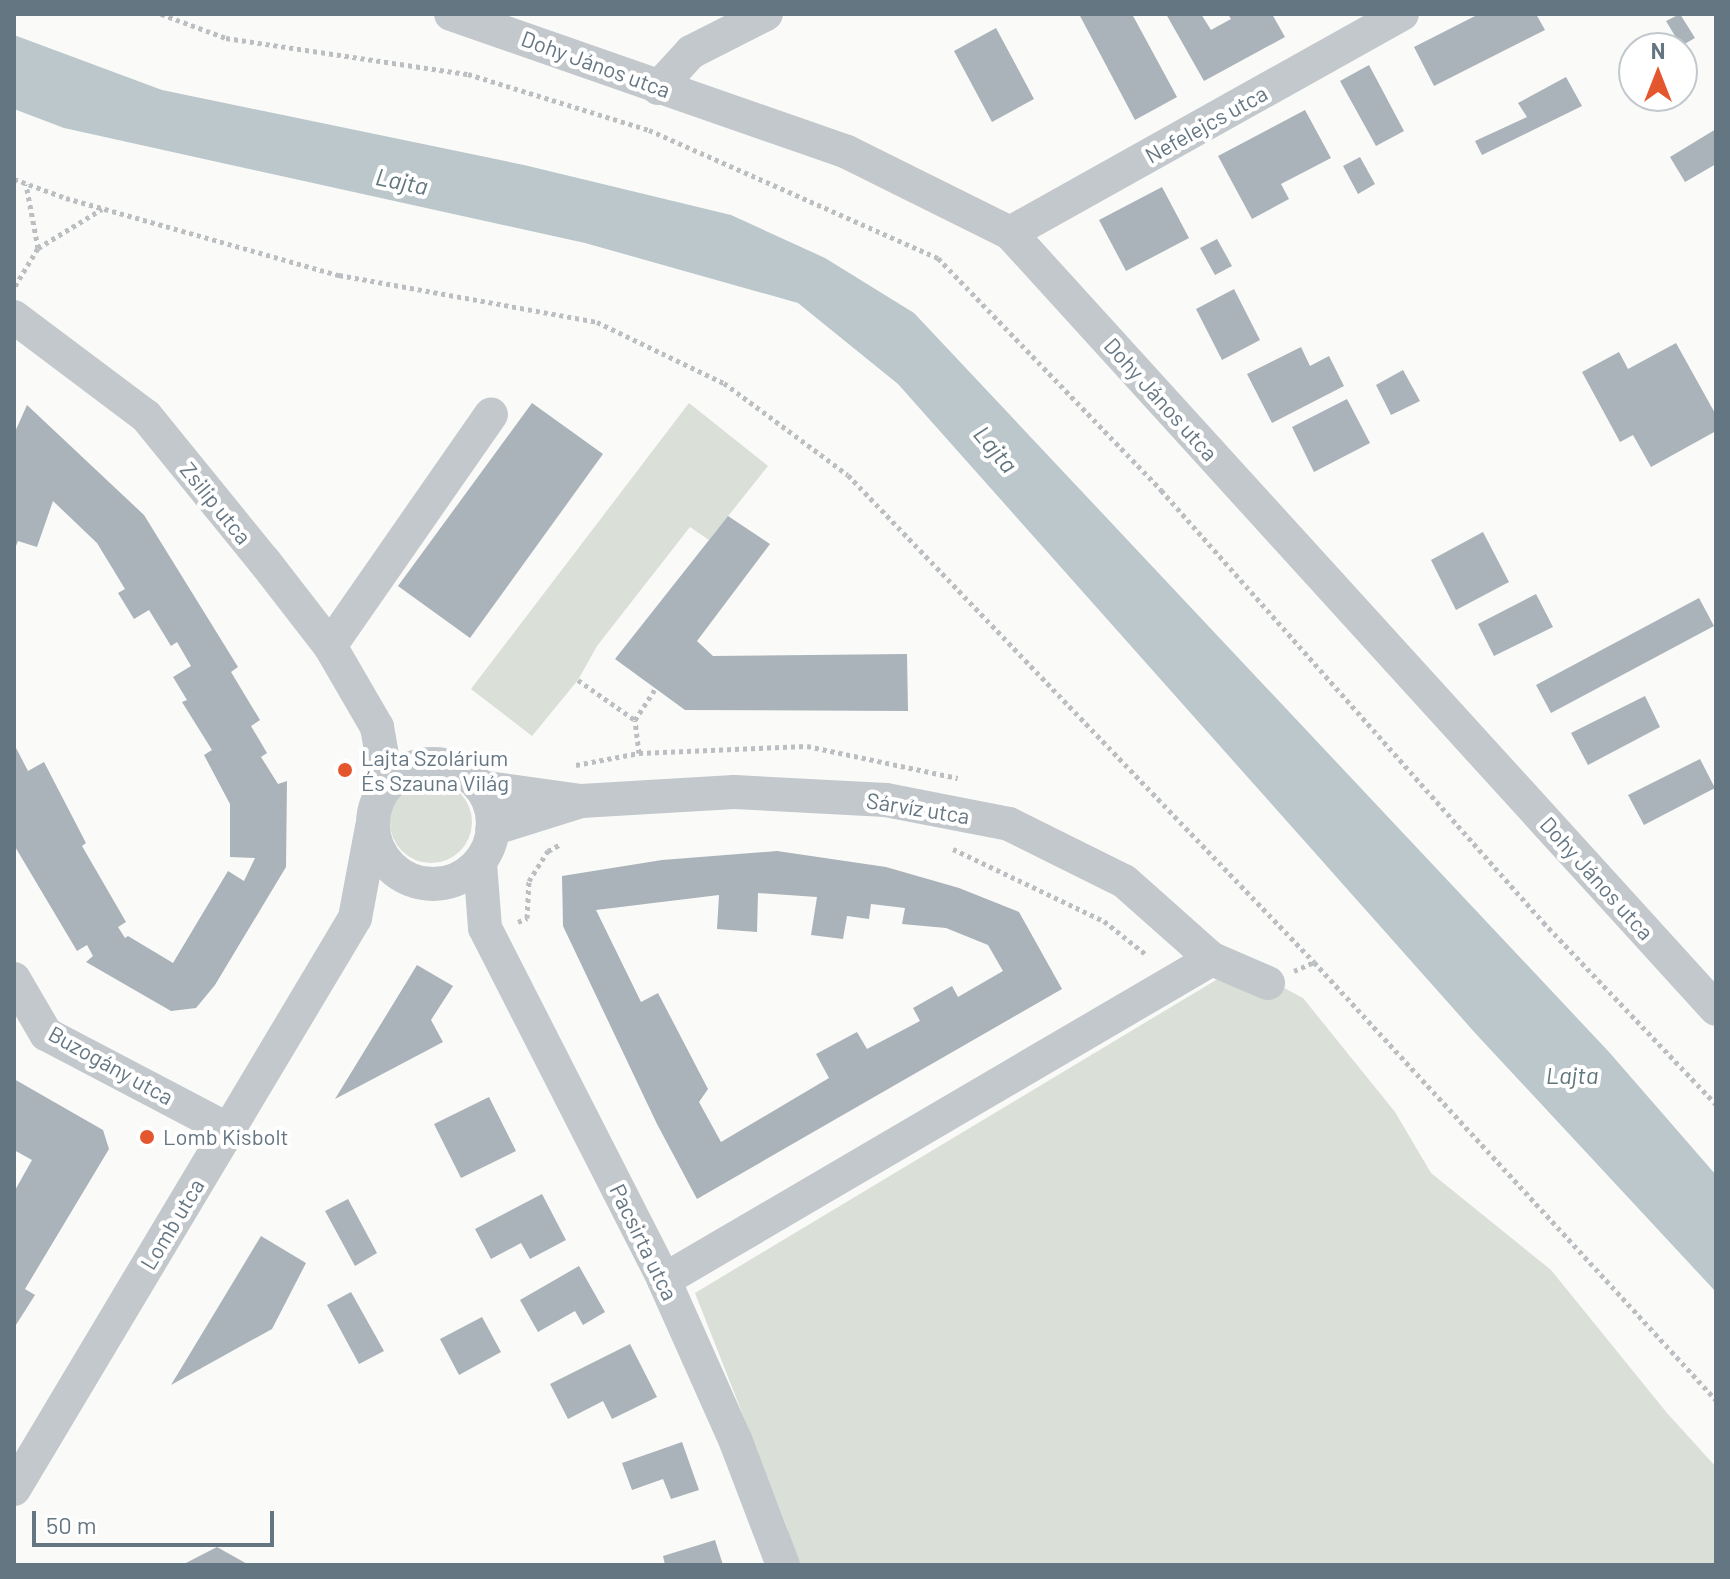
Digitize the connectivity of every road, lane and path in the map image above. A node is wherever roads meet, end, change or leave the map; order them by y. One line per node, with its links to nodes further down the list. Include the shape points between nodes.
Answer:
1 (161, 14): 36 (path, via 226,38 468,74 649,130 938,258 1161,490 1543,922)
2 (451, 14): 5 (street, Dohy János utca)
3 (766, 14): 6 (street, via 691,52)
4 (1402, 14): 10 (street, Nefelejcs utca)
5 (504, 23): 6 (street, Dohy János utca)
6 (658, 88): 10 (street, Dohy János utca, via 847,152)
7 (14, 179): 8 (path)
8 (26, 184): 9 (path); 11 (path)
9 (102, 209): 11 (path); 39 (path, via 339,275 597,322 724,383 848,475 1314,962)
10 (1010, 233): 35 (street, Dohy János utca)
11 (38, 248): 12 (path)
12 (14, 287)
13 (14, 317): 15 (street, Zsilip utca, via 146,416)
14 (491, 414): 15 (street)
15 (330, 646): 19 (street, Zsilip utca)
16 (578, 680): 18 (path)
17 (656, 688): 18 (path)
18 (635, 720): 23 (path, via 639,753 570,766)
19 (377, 727): 20 (street); 21 (street)
20 (428, 764): 21 (street, via 405,770); 22 (street, via 452,766)
21 (387, 784): 24 (street, via 375,804)
22 (480, 787): 23 (street); 25 (street, via 490,807)
23 (570, 802): 25 (street); 30 (street, Sárvíz utca, via 749,793 886,800 1009,824 1124,881); 31 (path, via 567,840 548,851 529,881 527,918)
24 (372, 827): 28 (street, via 377,850 391,869); 29 (street)
25 (492, 829): 27 (street)
26 (949, 847): 30 (path, via 1104,921 1147,958)
27 (480, 863): 28 (street, via 462,878); 31 (street)
28 (425, 883): 29 (street); 31 (street)
29 (355, 918): 37 (street, Lomb utca)
30 (1174, 924): 32 (street, Sárvíz utca)
31 (488, 933): 38 (street, Pacsirta utca)
32 (1212, 959): 34 (street, Sárvíz utca); 38 (street)
33 (14, 979): 37 (street, Buzogány utca, via 46,1034)
34 (1268, 983)
35 (1716, 1009)
36 (1716, 1104)
37 (229, 1130): 40 (street, Lomb utca)
38 (664, 1280): 41 (street, Pacsirta utca, via 736,1442)
39 (1716, 1400)
40 (14, 1489)
41 (783, 1565)

